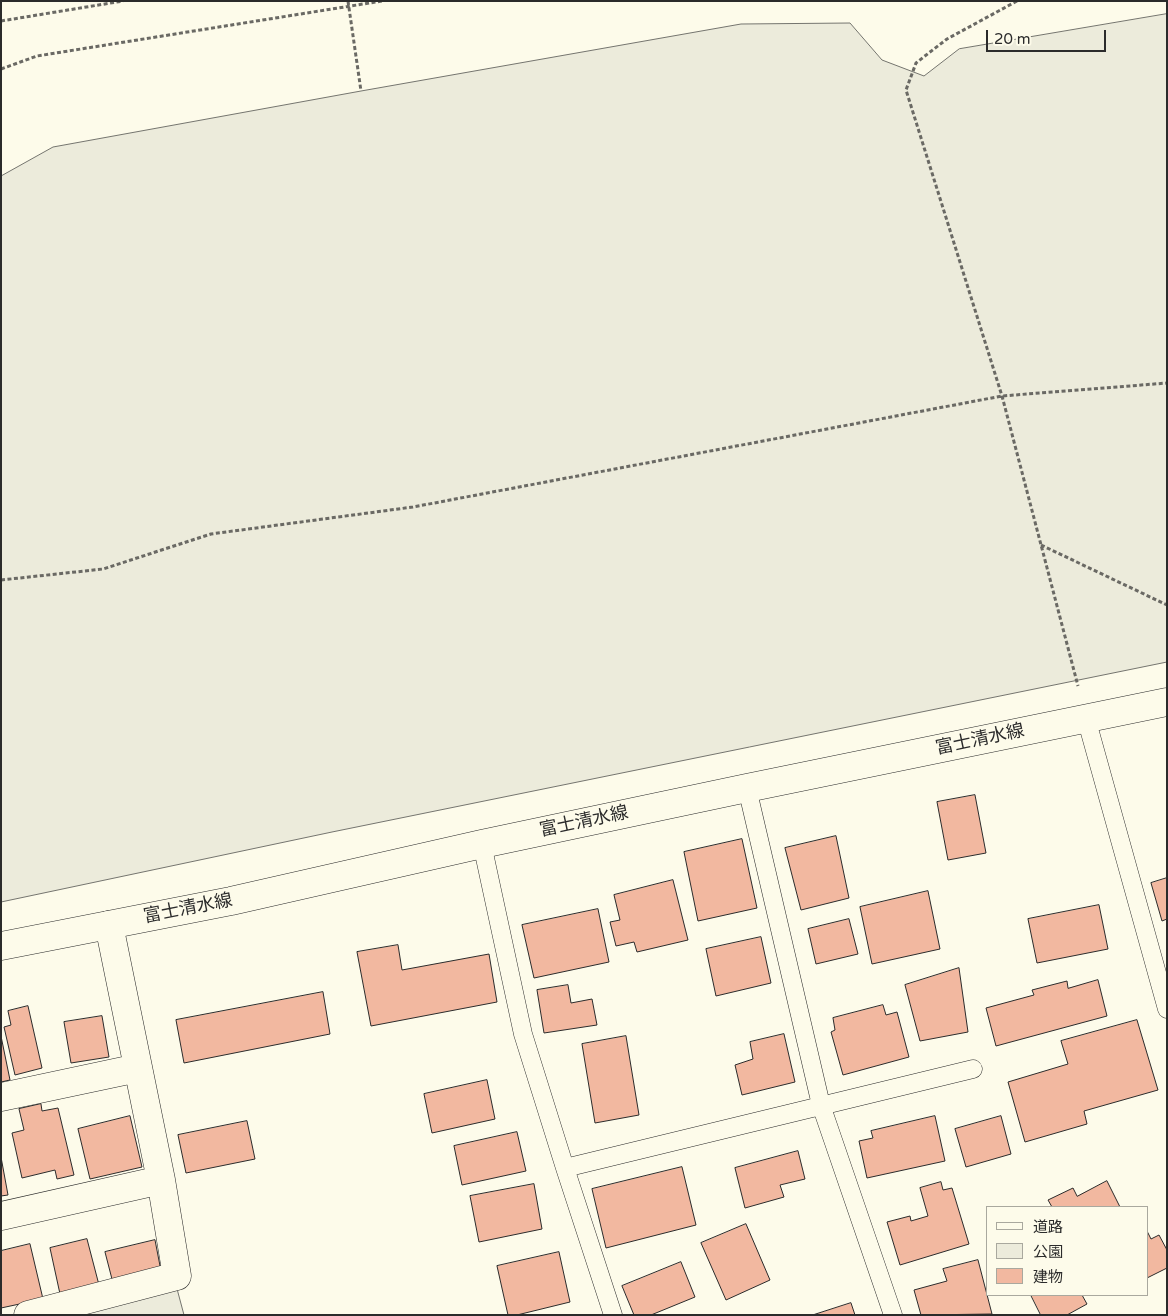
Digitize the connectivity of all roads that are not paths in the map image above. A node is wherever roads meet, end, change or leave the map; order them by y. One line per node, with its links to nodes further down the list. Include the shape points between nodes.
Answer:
1 (1167, 702): 2 (main road, 富士清水線)
2 (1086, 718): 3 (main road, 富士清水線); 7 (lane)
3 (747, 788): 4 (main road, 富士清水線); 11 (lane)
4 (482, 844): 5 (main road, 富士清水線); 12 (lane, via 524,1034)
5 (109, 925): 6 (main road, 富士清水線); 8 (main road)
6 (1, 946)
7 (1167, 1008)
8 (138, 1068): 10 (main road); 13 (main road)
9 (973, 1069): 11 (lane)
10 (1, 1097)
11 (821, 1105): 12 (lane); 17 (lane)
12 (565, 1168): 16 (lane)
13 (161, 1180): 14 (main road); 15 (main road, via 177,1276)
14 (1, 1216)
15 (28, 1315)
16 (613, 1315)
17 (893, 1315)

